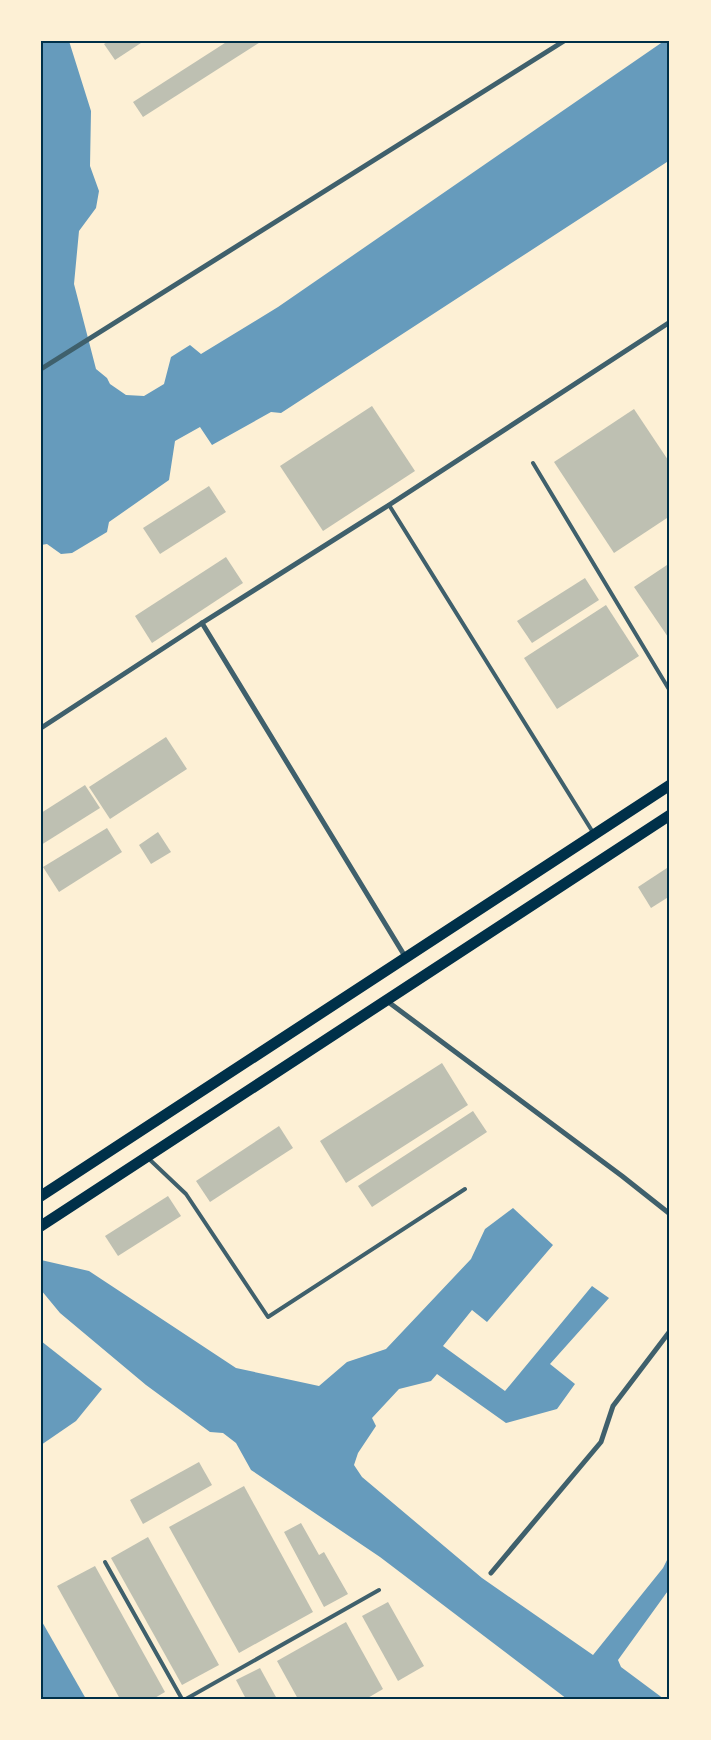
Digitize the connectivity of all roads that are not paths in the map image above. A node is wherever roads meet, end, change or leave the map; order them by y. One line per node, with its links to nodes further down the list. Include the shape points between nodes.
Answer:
1 (564, 41): 3 (street)
2 (670, 322): 5 (street)
3 (41, 369)
4 (533, 463): 7 (lane)
5 (389, 505): 6 (street); 11 (lane)
6 (202, 623): 8 (street); 12 (street)
7 (670, 691)
8 (41, 728)
9 (670, 785): 11 (main road)
10 (670, 815): 13 (main road)
11 (595, 834): 12 (main road)
12 (406, 958): 16 (main road)
13 (387, 1000): 14 (main road); 17 (street)
14 (146, 1157): 15 (lane, via 186,1194 268,1317); 18 (main road)
15 (465, 1189)
16 (41, 1196)
17 (670, 1214)
18 (41, 1226)
19 (670, 1331): 21 (street, via 612,1406 601,1442)
20 (105, 1562): 23 (lane)
21 (491, 1574)
22 (379, 1590): 24 (lane)
23 (182, 1699)
24 (186, 1699)

